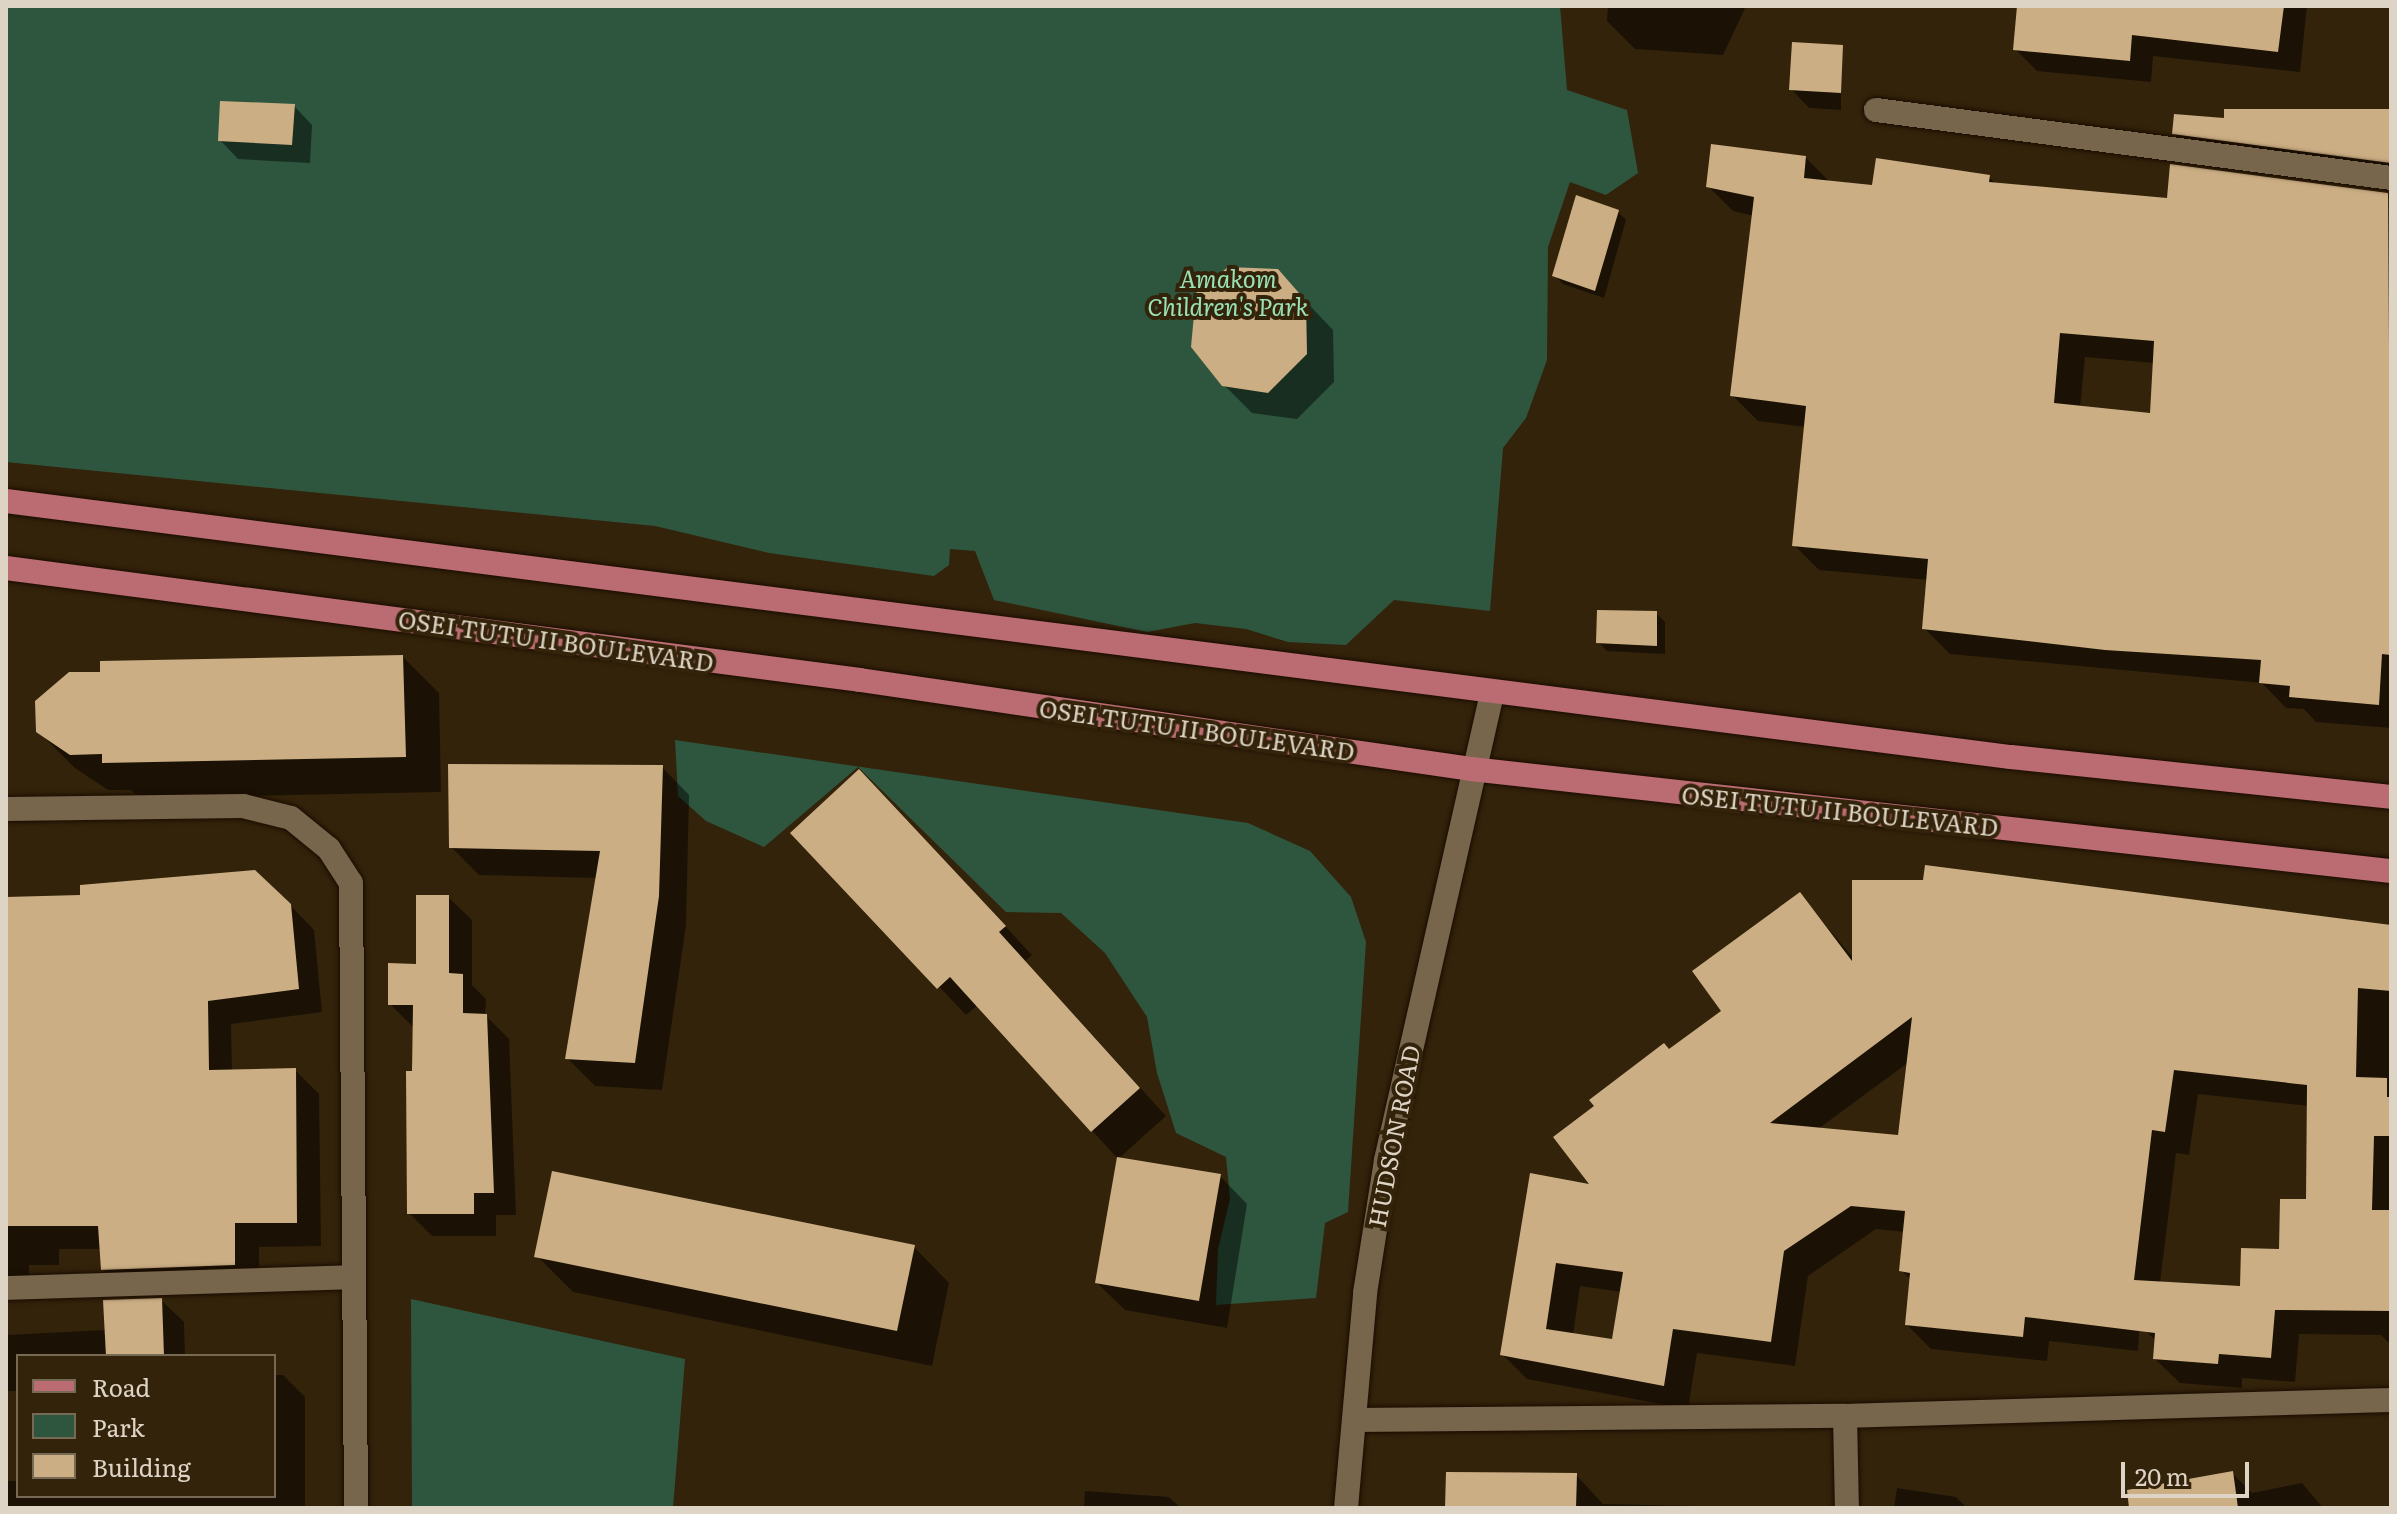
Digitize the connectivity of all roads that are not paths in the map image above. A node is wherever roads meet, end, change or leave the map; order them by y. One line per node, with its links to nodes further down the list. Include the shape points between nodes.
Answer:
1 (1876, 110): 2 (street)
2 (2391, 178)
3 (6, 501): 5 (main road)
4 (6, 568): 6 (main road, OSEI TUTU II BOULEVARD, via 860,680)
5 (1492, 692): 6 (street, HUDSON ROAD); 7 (main road, via 2011,757)
6 (1471, 769): 9 (main road, OSEI TUTU II BOULEVARD); 14 (street, HUDSON ROAD, via 1386,1160 1365,1293)
7 (2391, 797)
8 (6, 809): 10 (street, via 243,806 291,818 329,849 351,883)
9 (2391, 871)
10 (354, 1277): 11 (street); 15 (street)
11 (6, 1288)
12 (2391, 1400): 13 (street)
13 (1845, 1416): 14 (street); 17 (street)
14 (1354, 1420): 16 (street, HUDSON ROAD)
15 (356, 1508)
16 (1346, 1508)
17 (1847, 1508)

